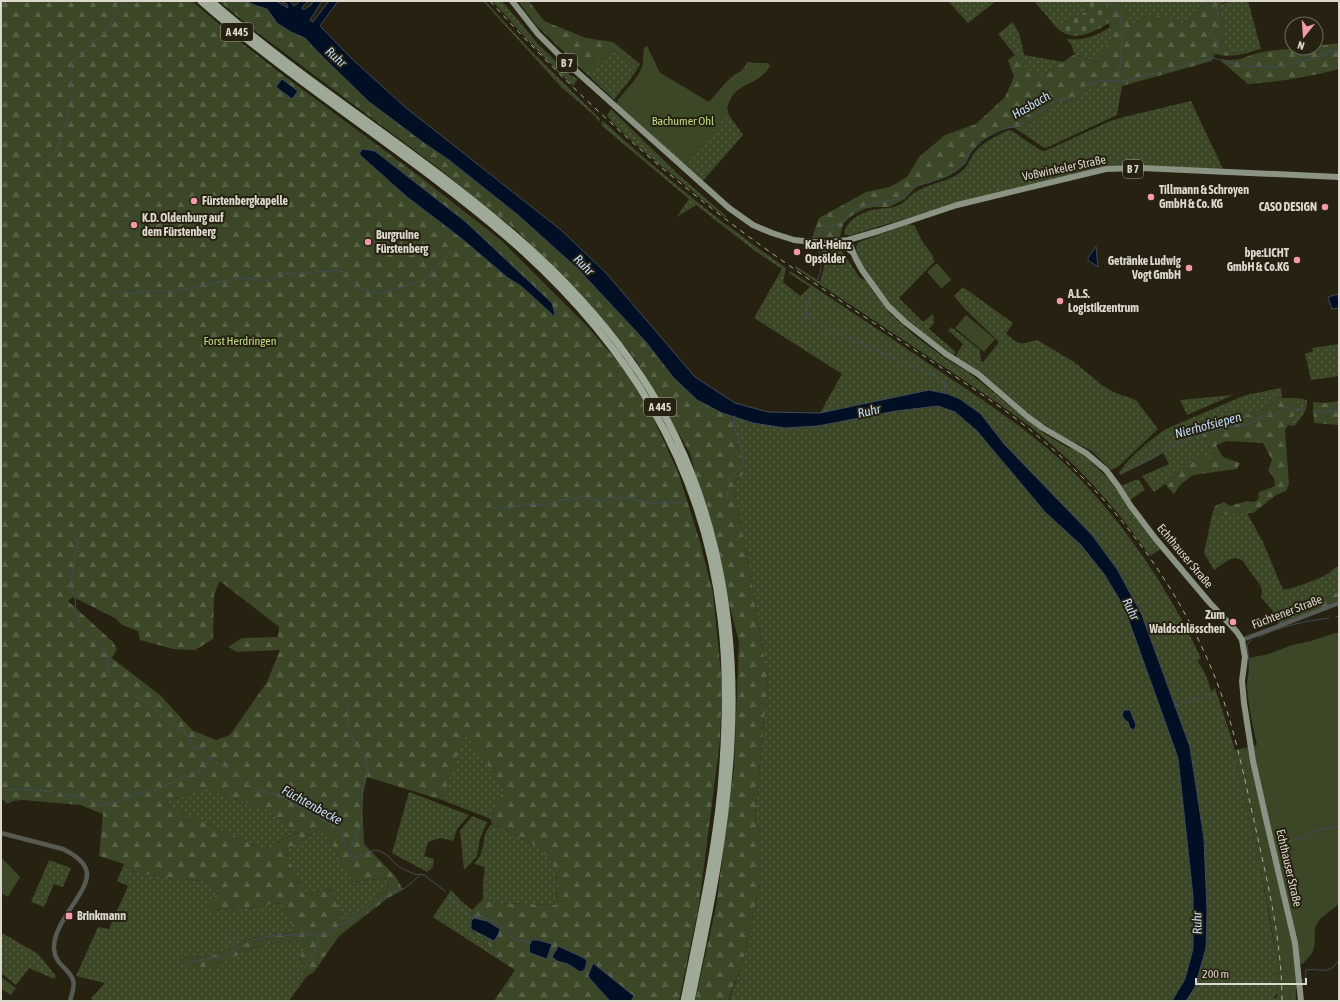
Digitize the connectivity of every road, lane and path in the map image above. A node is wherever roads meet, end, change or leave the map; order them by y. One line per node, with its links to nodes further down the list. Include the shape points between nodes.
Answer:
1 (201, 1): 12 (highway, A 445, via 274,61 476,212 532,260 585,313 610,344 650,402 669,439 687,479 706,536 721,617 726,684 724,742 715,836)
2 (211, 1): 13 (highway, A 445, via 279,57 480,206 537,255 616,340 640,374 676,436 712,534 720,569 728,617 732,684 731,742 721,845)
3 (512, 1): 6 (main road, B 7, via 538,34 568,64 739,216 783,237)
4 (1339, 177): 5 (main road, Voßwinkeler Straße / B 7, via 1106,169 957,205)
5 (848, 240): 6 (main road, B 7); 7 (main road, Echthauser Straße)
6 (833, 242): 7 (main road)
7 (852, 252): 9 (main road, Echthauser Straße, via 884,301 905,322 946,354 978,374 1043,428 1086,452 1103,467 1155,538)
8 (1339, 603): 9 (street, Füchtener Straße)
9 (1242, 640): 14 (main road, Echthauser Straße, via 1245,657 1242,681 1245,710 1264,812 1295,943)
10 (1, 833): 11 (street, via 63,849 86,868 87,875 83,888 58,927 54,944 57,960 73,979)
11 (70, 1001)
12 (684, 1001)
13 (692, 1001)
14 (1301, 1001)

